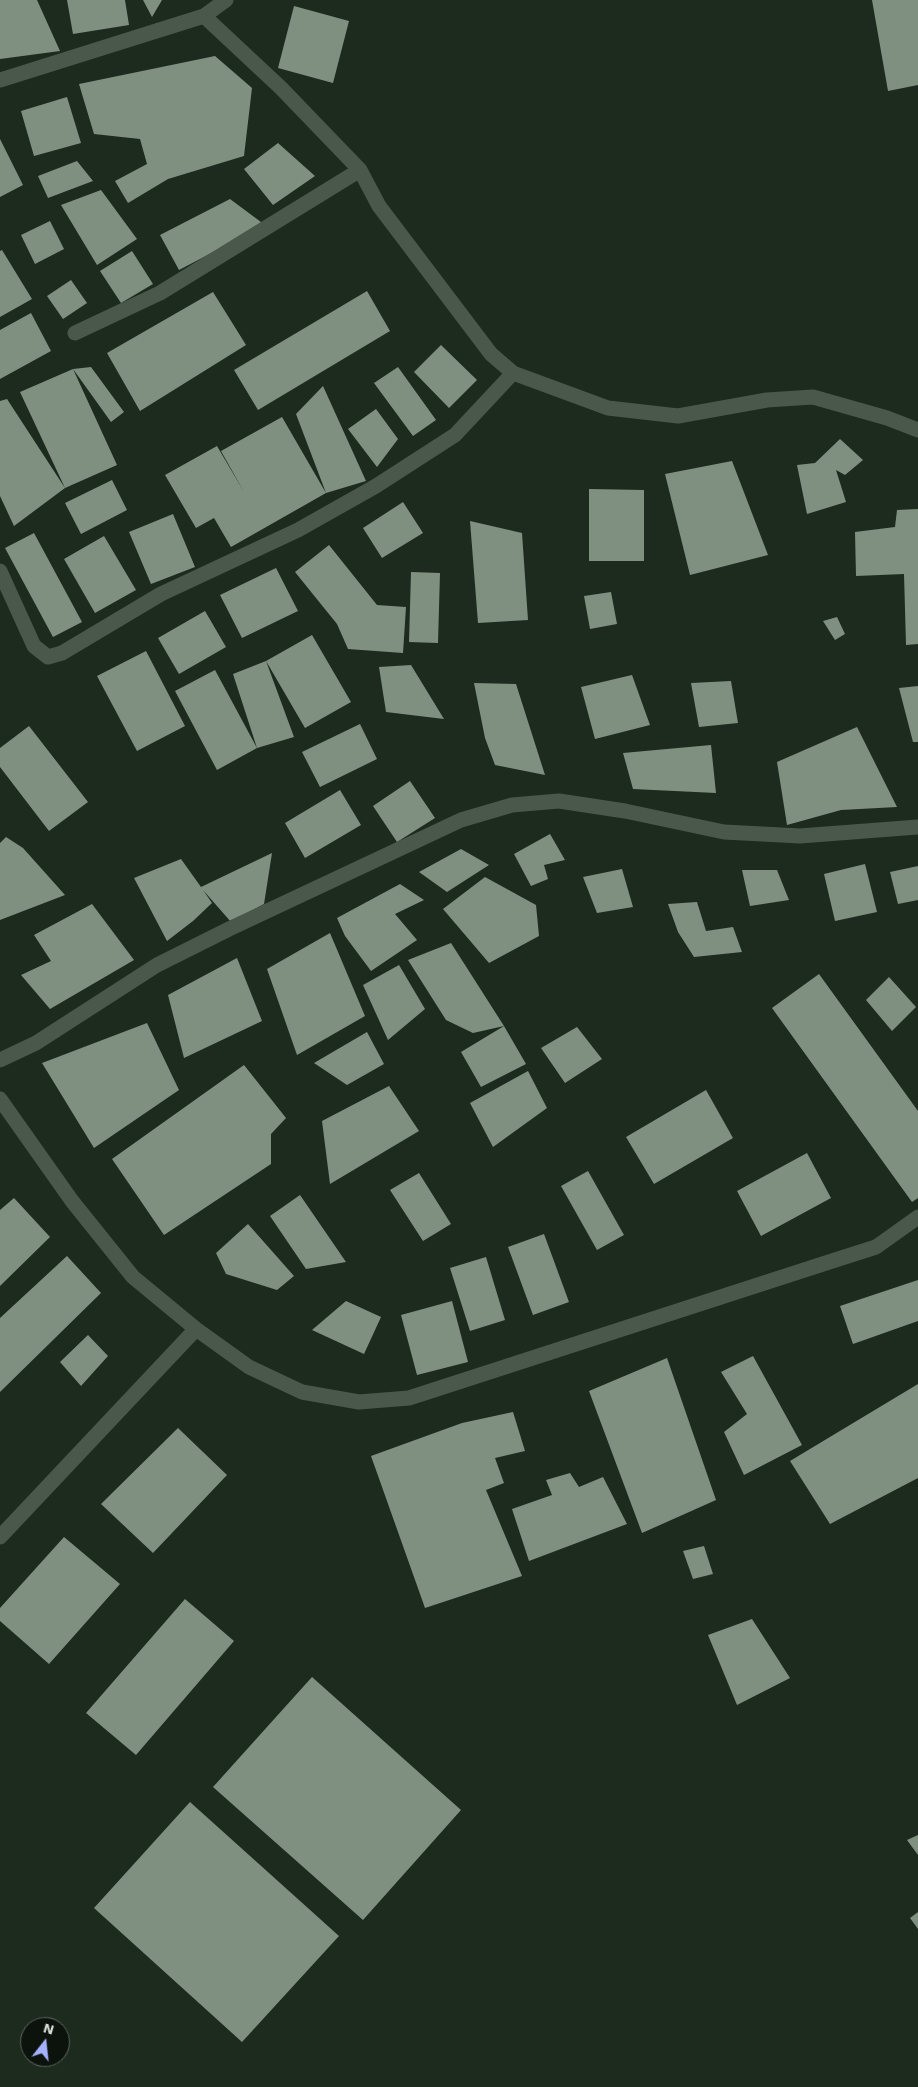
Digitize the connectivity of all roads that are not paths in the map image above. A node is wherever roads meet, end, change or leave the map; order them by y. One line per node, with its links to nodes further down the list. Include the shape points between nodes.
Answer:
1 (226, 0): 2 (street)
2 (204, 16): 3 (street); 4 (street, via 281,88)
3 (0, 80)
4 (360, 170): 5 (street, via 160,293); 6 (street, via 379,206 491,354)
5 (75, 333)
6 (513, 373): 7 (street, via 608,408 678,416 767,400 812,397); 8 (street, via 455,435 376,486 298,530 161,594 62,653 48,657 34,646)
7 (918, 430)
8 (0, 571)
9 (918, 827): 10 (street, via 800,836 724,832 559,801 512,805 461,820 229,929 157,965 36,1043)
10 (0, 1060)
11 (0, 1099): 13 (street, via 72,1202 133,1277)
12 (918, 1217): 13 (street, via 876,1247 409,1398 359,1402 302,1392 249,1368)
13 (196, 1329): 14 (street)
14 (0, 1537)

